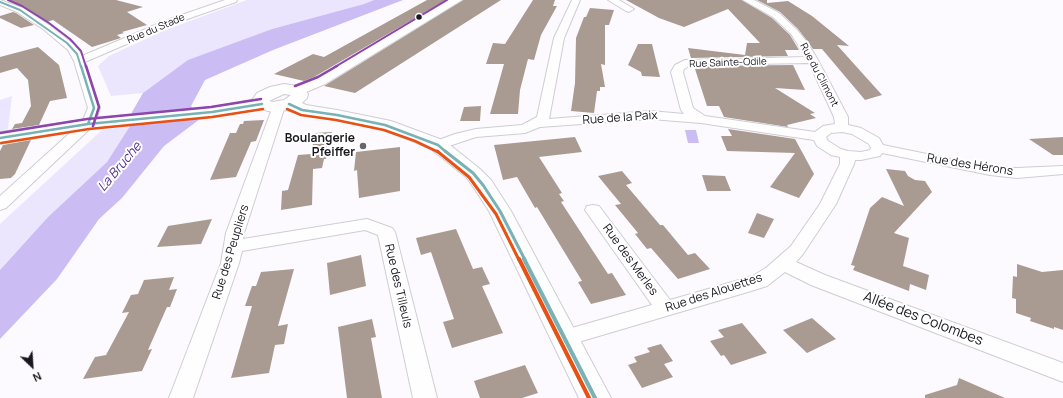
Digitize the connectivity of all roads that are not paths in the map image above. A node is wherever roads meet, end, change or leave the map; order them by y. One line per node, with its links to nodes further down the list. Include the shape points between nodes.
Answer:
1 (12, 0): 7 (street)
2 (233, 0): 11 (street, Rue du Stade, via 170,22)
3 (457, 0): 13 (street)
4 (576, 0): 15 (street, via 559,38 545,110 543,118)
5 (612, 0): 8 (street)
6 (747, 0): 12 (street, Rue du Climont, via 776,15 794,32)
7 (0, 2): 9 (street)
8 (629, 9)
9 (20, 10): 10 (street); 11 (street, via 67,44)
10 (4, 14)
11 (79, 60): 16 (street, via 94,108)
12 (813, 60): 14 (street, Rue Sainte-Odile, via 684,64 679,67 678,72 687,110); 17 (street, Rue du Climont, via 841,117)
13 (282, 101): 16 (main road, via 212,112); 20 (main road, via 302,110 385,125); 26 (street, Rue des Peupliers, via 235,233)
14 (702, 119): 15 (street, Rue de la Paix, via 651,115); 18 (street, Rue Sainte-Odile)
15 (538, 123): 20 (street, Rue de la Paix, via 525,129 476,133)
16 (88, 124): 19 (main road); 24 (street)
17 (842, 128): 18 (street, via 828,129); 21 (street, via 866,135)
18 (819, 137): 22 (street, via 822,143 836,152)
19 (0, 138)
20 (438, 145): 29 (main road, via 473,173 500,211)
21 (878, 148): 22 (street, via 875,153); 23 (street, Rue des Hérons, via 990,171 1017,173)
22 (848, 155): 27 (street, Rue des Alouettes, via 847,164 828,204 797,250)
23 (1063, 170)
24 (0, 205)
25 (594, 210): 28 (street, Rue des Merles)
26 (234, 246): 31 (street, Rue des Peupliers); 32 (street, Rue des Tilleuls, via 367,224 386,232)
27 (783, 263): 28 (street, Rue des Alouettes, via 760,281); 30 (street, Allée des Colombes, via 818,280)
28 (666, 309): 29 (street, Rue des Alouettes)
29 (564, 338): 33 (main road)
30 (1063, 373)
31 (181, 398)
32 (425, 398)
33 (595, 398)

